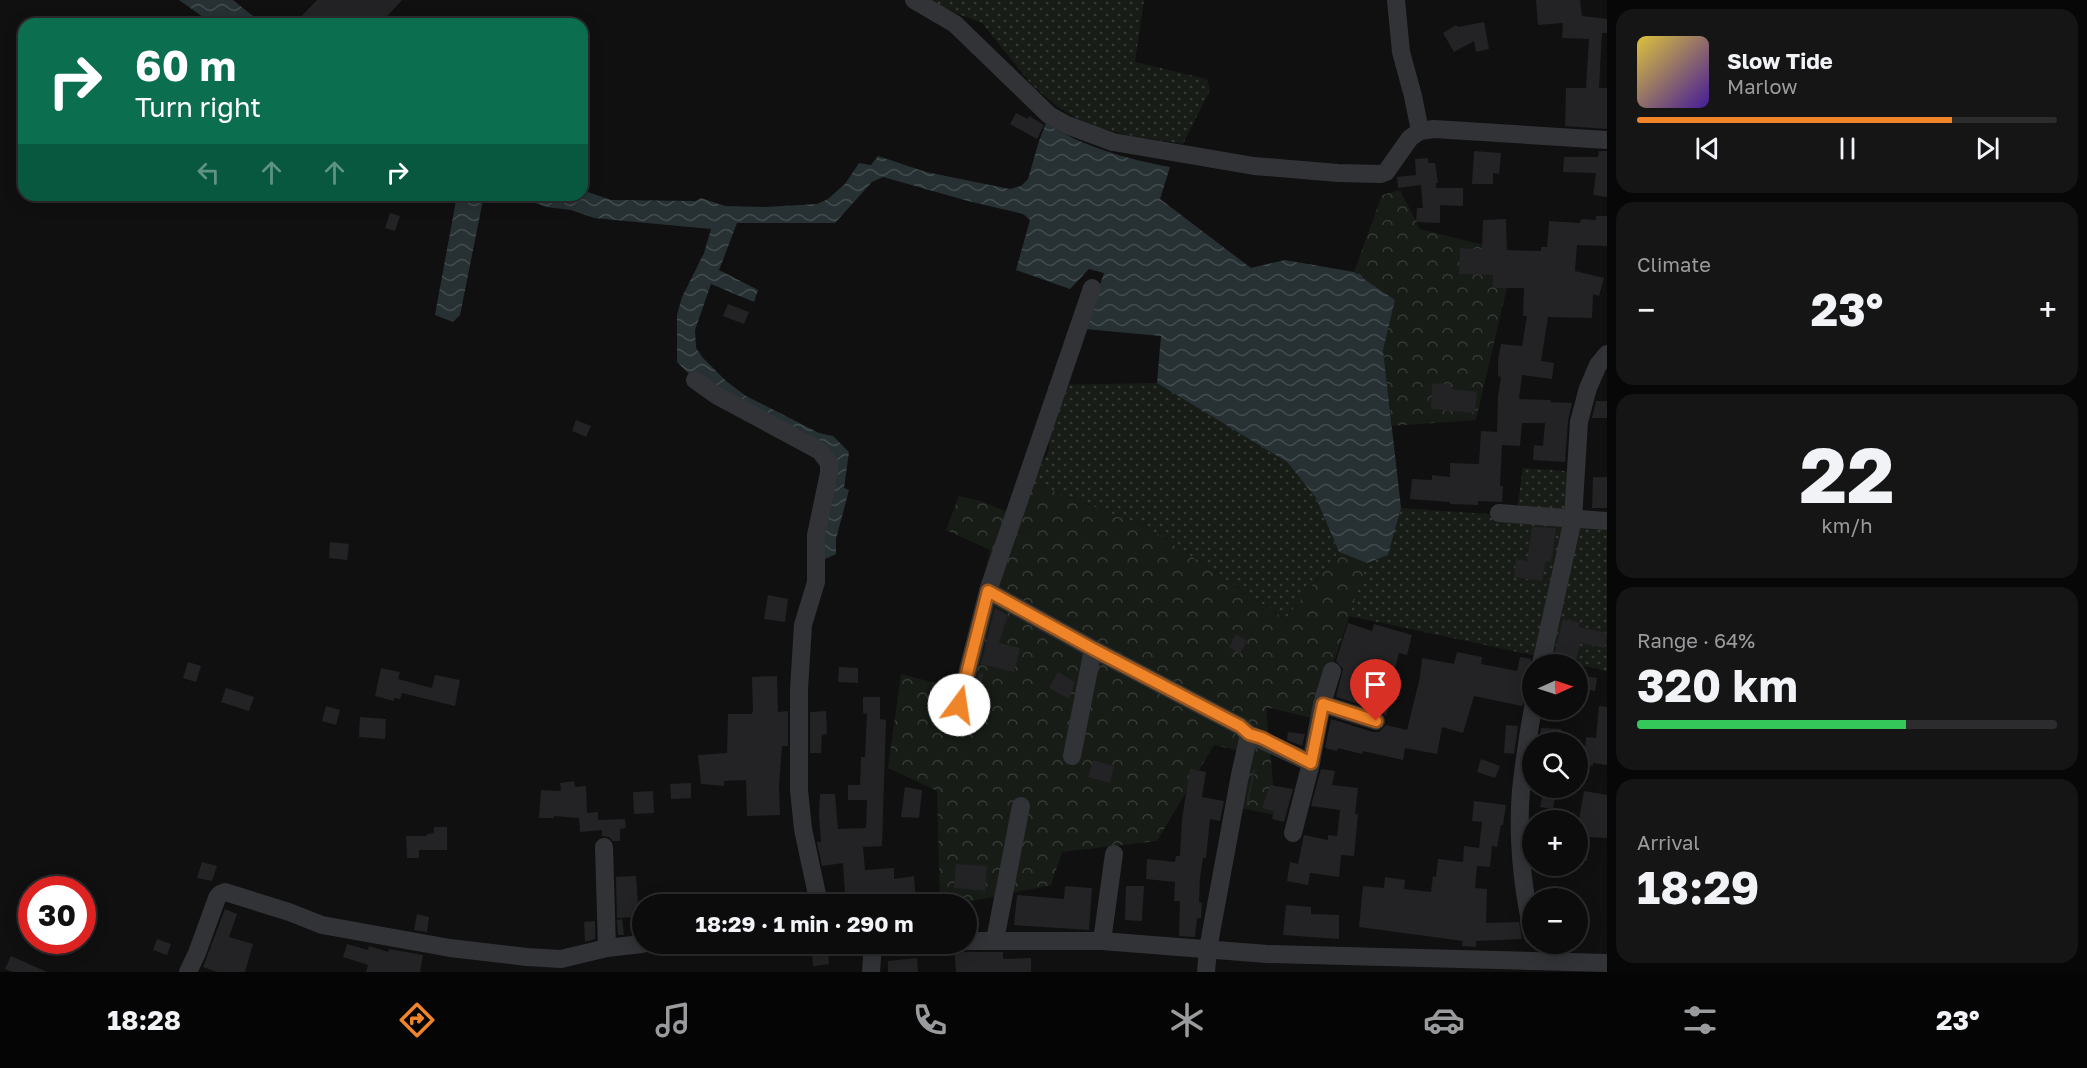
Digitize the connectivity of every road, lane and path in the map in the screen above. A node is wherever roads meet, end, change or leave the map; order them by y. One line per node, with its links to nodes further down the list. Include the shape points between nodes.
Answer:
1 (914, 0): 3 (street, via 955,24 1049,116 1113,142 1254,166 1381,174)
2 (1396, 0): 3 (street, via 1401,52)
3 (1420, 131): 4 (street)
4 (1607, 140)
5 (1092, 288): 11 (street)
6 (1607, 354): 9 (street, via 1588,388 1579,422)
7 (695, 380): 27 (street, via 820,452 829,463 816,535 816,582 803,625 798,689 799,790)
8 (1499, 513): 9 (street)
9 (1573, 519): 10 (street); 13 (street)
10 (1607, 521)
11 (988, 591): 12 (street); 16 (street)
12 (1093, 649): 19 (street); 20 (street)
13 (1543, 654)
14 (1332, 671): 15 (street)
15 (1323, 704): 18 (street); 21 (street)
16 (959, 705)
17 (1531, 720): 26 (street, via 1520,818)
18 (1376, 721)
19 (1249, 734): 21 (street); 33 (street)
20 (1072, 756)
21 (1311, 763): 23 (street)
22 (1021, 806): 28 (street)
23 (1293, 833)
24 (604, 847): 32 (street)
25 (1114, 854): 30 (street)
26 (1526, 888)
27 (817, 894)
28 (995, 940): 29 (street); 30 (street)
29 (977, 941)
30 (1102, 941): 33 (street)
31 (632, 945): 32 (street)
32 (607, 948): 39 (street)
33 (1208, 949): 38 (street); 42 (street)
34 (1522, 953): 38 (street)
35 (872, 954): 41 (street)
36 (1550, 954): 37 (street)
37 (1607, 963)
38 (1380, 964)
39 (561, 965): 40 (street, via 322,926 225,892 217,898)
40 (188, 972)
41 (871, 972)
42 (1206, 972)

